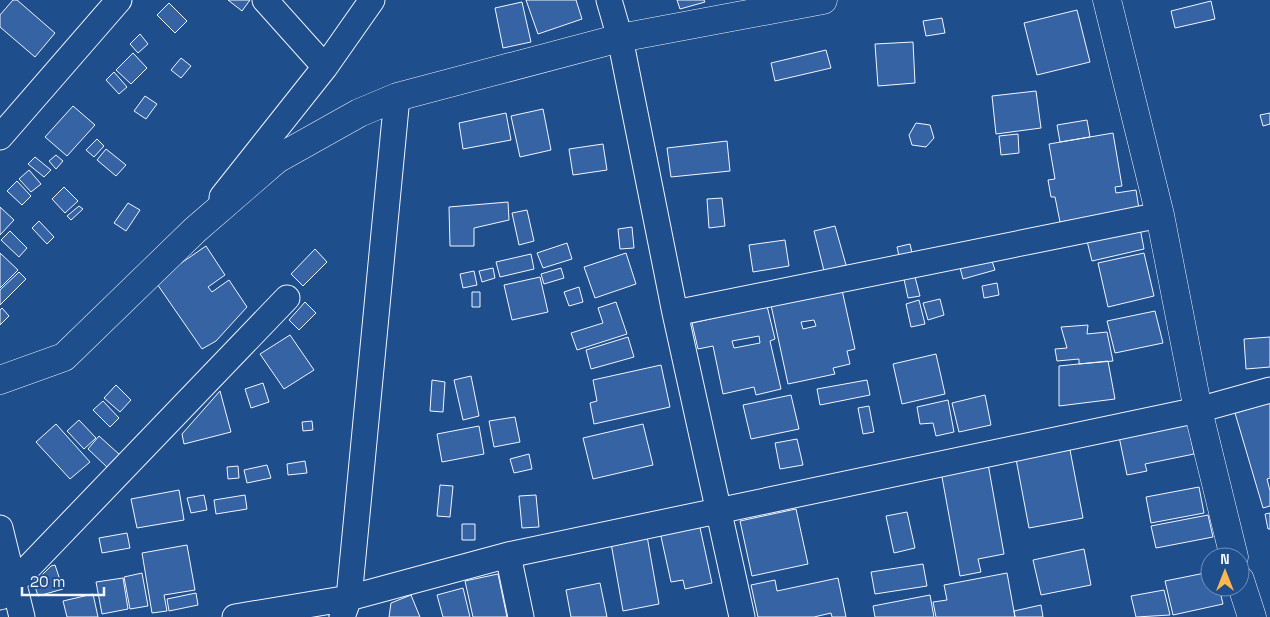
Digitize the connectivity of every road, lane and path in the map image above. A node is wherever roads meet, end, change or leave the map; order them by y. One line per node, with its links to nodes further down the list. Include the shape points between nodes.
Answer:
1 (119, 0): 10 (street)
2 (265, 0): 8 (street)
3 (372, 0): 8 (street)
4 (609, 0): 7 (street)
5 (823, 0): 7 (street)
6 (1107, 0): 11 (street)
7 (620, 38): 9 (street); 14 (street)
8 (325, 67): 12 (street)
9 (397, 98): 12 (street, via 358,113 277,159); 24 (street)
10 (0, 137)
11 (1160, 215): 14 (street); 17 (street)
12 (195, 230): 15 (street, via 64,357)
13 (286, 298): 22 (street)
14 (676, 313): 18 (street)
15 (0, 380)
16 (1270, 390): 17 (street)
17 (1198, 410): 18 (street); 20 (street)
18 (719, 510): 21 (street); 28 (street)
19 (0, 528): 22 (street)
20 (1232, 547)
21 (508, 555): 24 (street); 27 (street)
22 (7, 590): 25 (street)
23 (1246, 597): 29 (street)
24 (346, 607): 26 (street)
25 (22, 617)
26 (235, 617)
27 (521, 617)
28 (742, 617)
29 (1252, 617)

